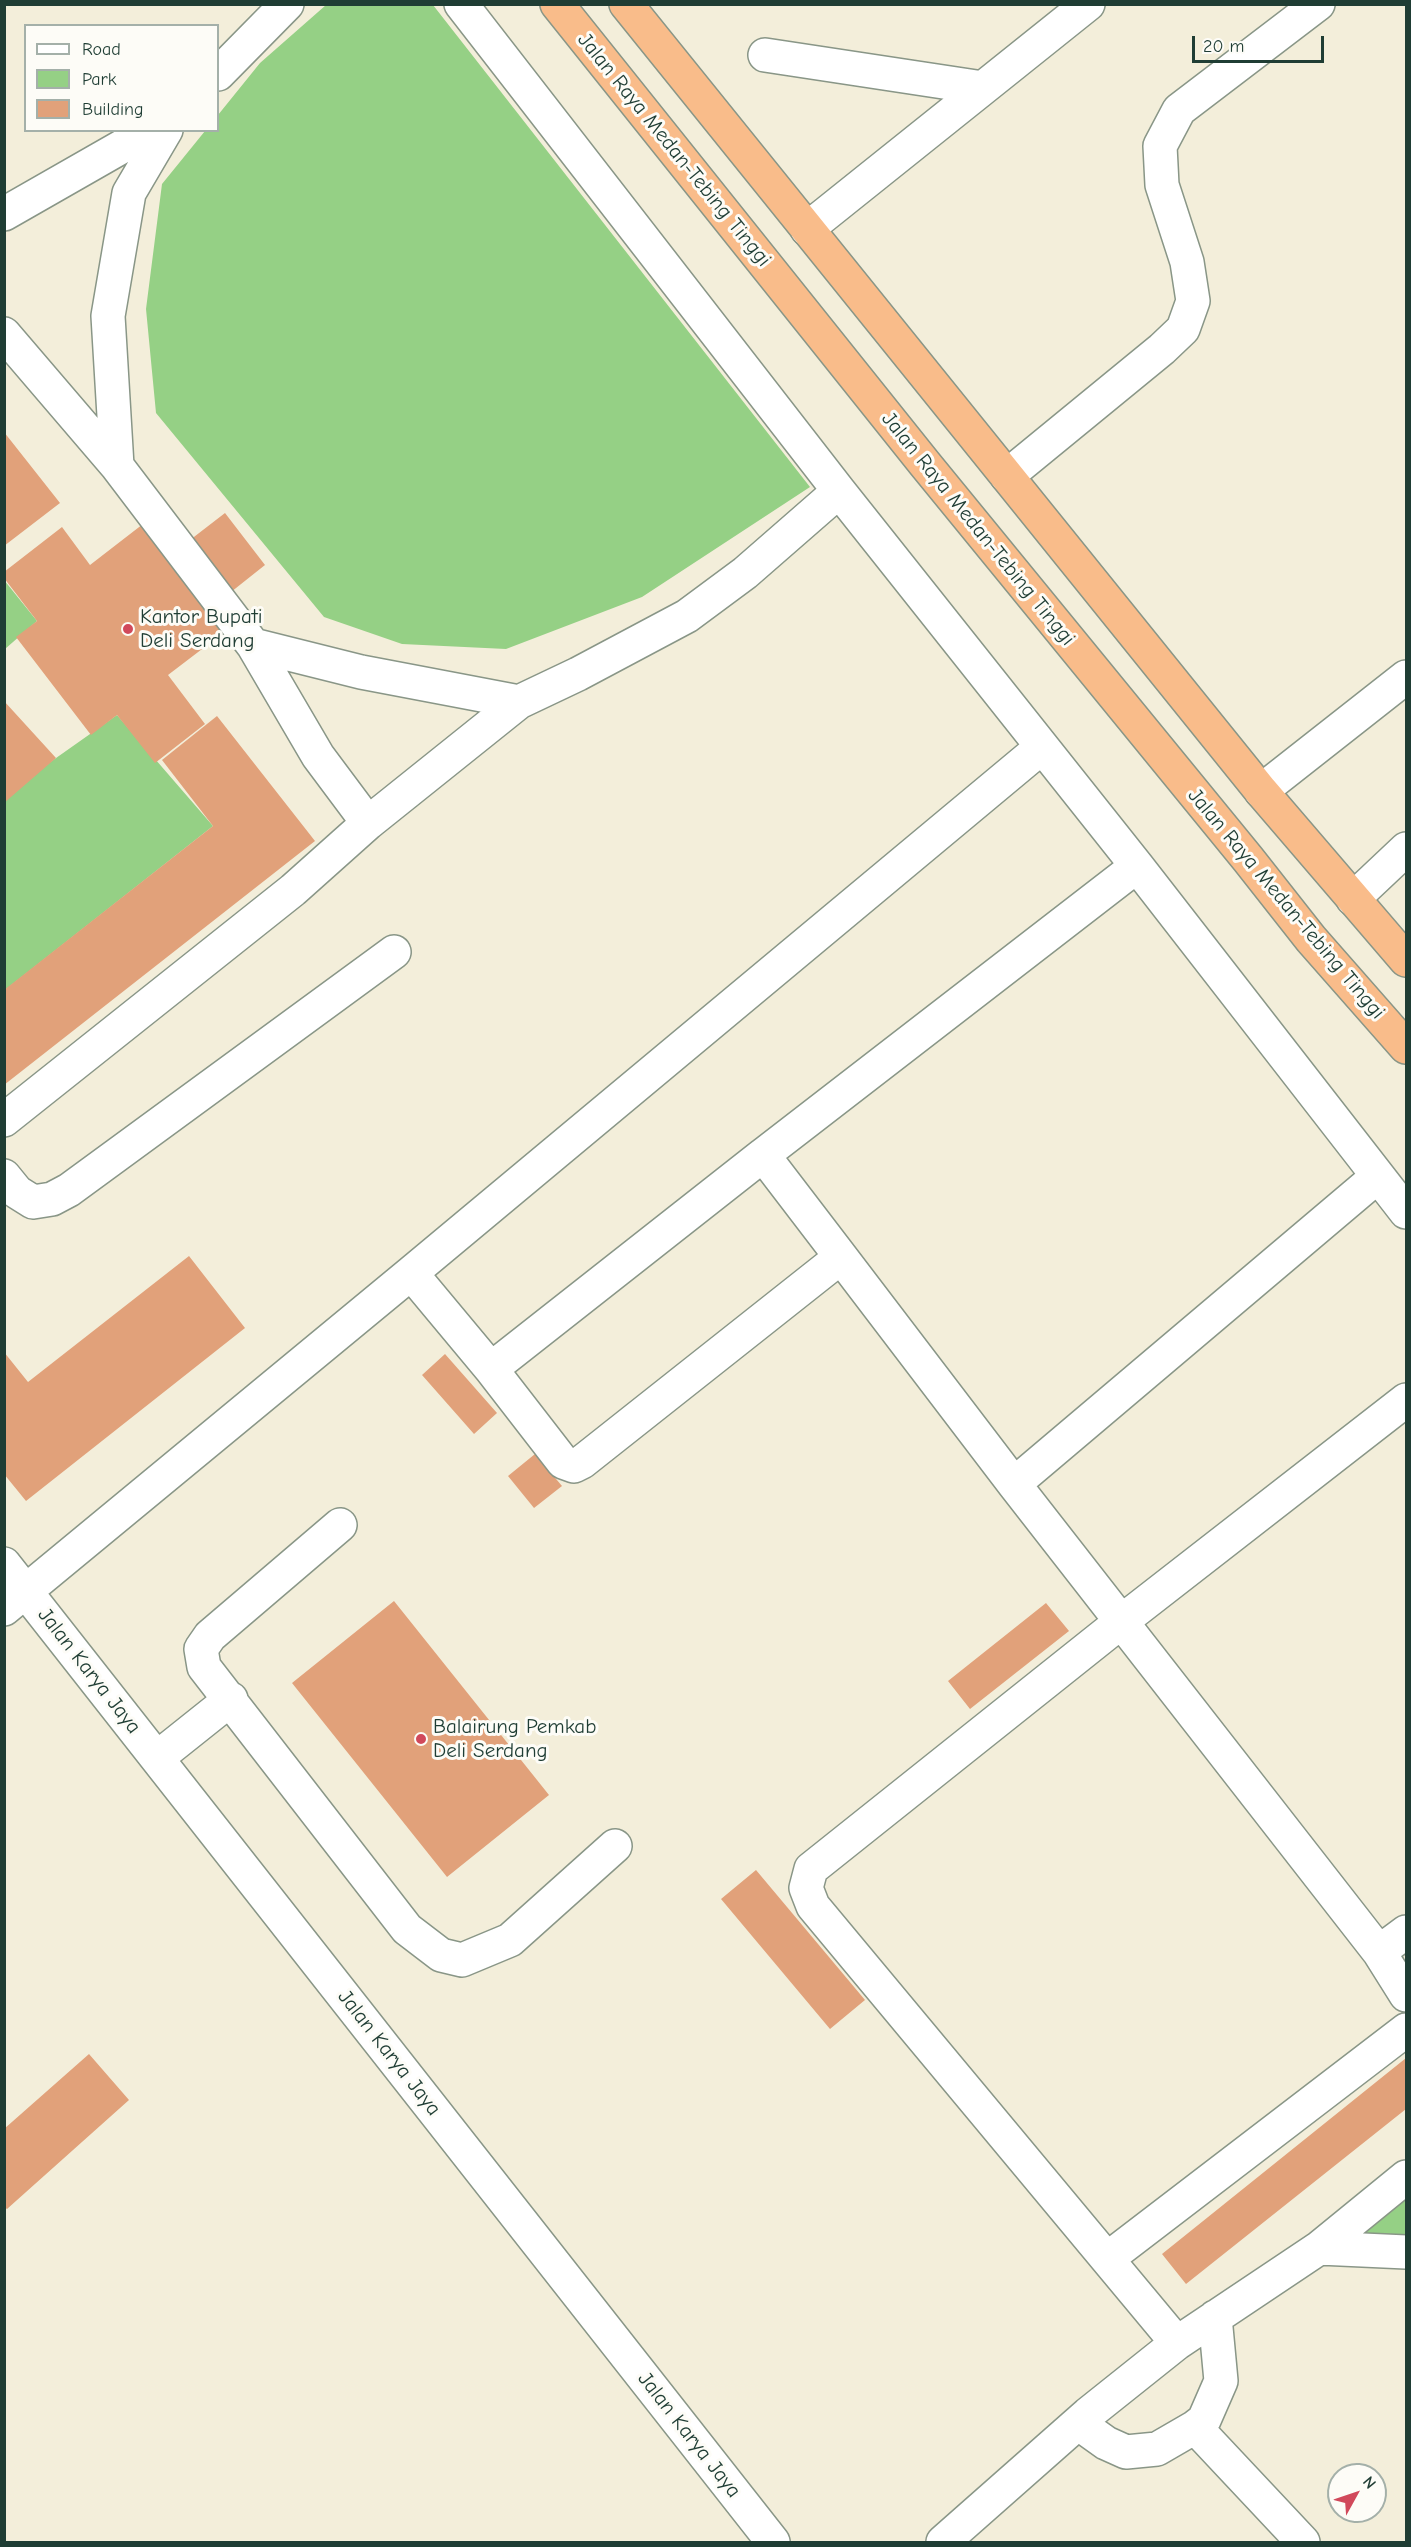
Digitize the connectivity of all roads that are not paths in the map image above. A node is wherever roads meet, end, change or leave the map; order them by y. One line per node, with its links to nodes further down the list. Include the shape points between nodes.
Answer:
1 (287, 4): 8 (street)
2 (461, 4): 17 (street)
3 (557, 4): 29 (highway, Jalan Raya Medan-Tebing Tinggi, via 1311,939)
4 (626, 4): 13 (highway)
5 (1088, 4): 9 (street)
6 (1318, 4): 16 (street, via 1179,110 1160,146 1162,185 1186,262 1192,301 1183,329)
7 (765, 55): 9 (street)
8 (219, 73)
9 (983, 88): 13 (street)
10 (148, 132): 12 (street)
11 (165, 132): 15 (street, via 129,193 108,316)
12 (4, 214)
13 (807, 229): 16 (highway)
14 (4, 334): 15 (street)
15 (117, 466): 18 (street)
16 (1007, 476): 22 (highway)
17 (839, 491): 20 (street, via 745,573 687,616); 21 (street)
18 (253, 645): 20 (street, via 361,672); 23 (street, via 318,756)
19 (1407, 677): 22 (street)
20 (519, 702): 23 (street)
21 (1042, 747): 25 (street); 36 (street)
22 (1262, 791): 26 (highway)
23 (368, 823): 30 (street, via 293,890)
24 (1407, 849): 26 (street)
25 (1137, 866): 31 (street); 33 (street)
26 (1353, 899): 28 (highway)
27 (394, 952): 32 (street, via 69,1190 33,1202 17,1192)
28 (1407, 960)
29 (1407, 1047)
30 (4, 1120)
31 (763, 1155): 35 (street); 37 (street)
32 (4, 1176)
33 (1378, 1176): 34 (street); 39 (street)
34 (1407, 1212)
35 (841, 1257): 37 (street, via 574,1466 563,1462); 39 (street)
36 (411, 1273): 37 (street); 42 (street)
37 (491, 1369)
38 (1407, 1400): 43 (street)
39 (1014, 1484): 43 (street)
40 (340, 1525): 44 (street, via 210,1636 201,1649 204,1667)
41 (4, 1564): 42 (street, Jalan Karya Jaya)
42 (16, 1600): 45 (street, Jalan Karya Jaya)
43 (1122, 1621): 48 (street); 54 (street, via 812,1869 806,1888 813,1906)
44 (231, 1699): 45 (street); 46 (street, via 407,1929 441,1955 462,1960 510,1940)
45 (157, 1758): 59 (street, Jalan Karya Jaya)
46 (615, 1846)
47 (1407, 1932): 48 (street)
48 (1379, 1953): 49 (street)
49 (1407, 1995)
50 (1407, 2030): 54 (street)
51 (1407, 2177): 52 (street)
52 (1319, 2248): 53 (street); 55 (street)
53 (1407, 2252)
54 (1107, 2259): 56 (street)
55 (1215, 2318): 56 (street); 58 (street, via 1221,2381 1204,2420)
56 (1177, 2343): 57 (street)
57 (1078, 2422): 58 (street, via 1126,2452 1157,2449); 60 (street)
58 (1195, 2427): 61 (street)
59 (773, 2542)
60 (943, 2542)
61 (1303, 2542)

